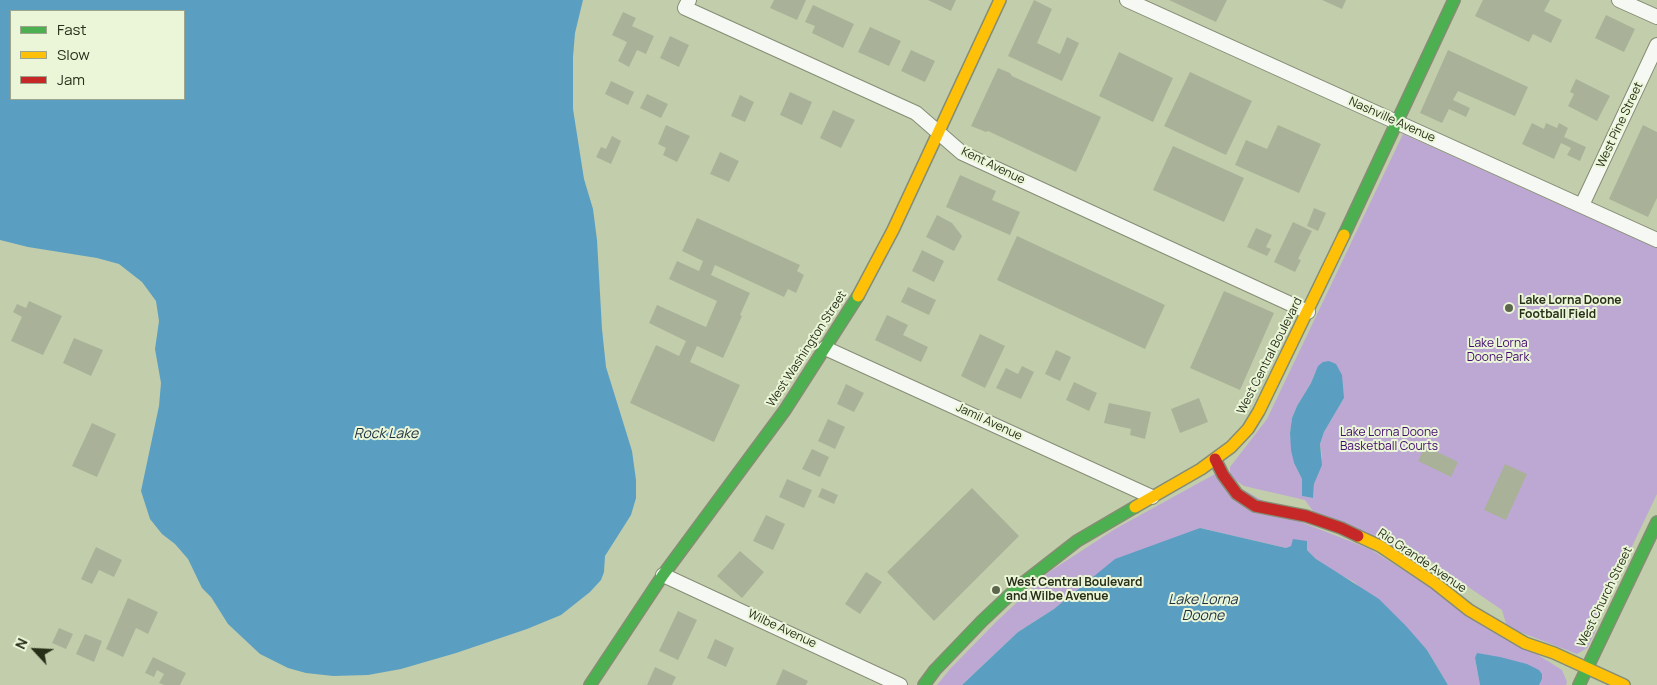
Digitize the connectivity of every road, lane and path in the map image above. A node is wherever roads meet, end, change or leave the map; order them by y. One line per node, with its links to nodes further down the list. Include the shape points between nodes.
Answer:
1 (1000, 0): 9 (street, West Washington Street)
2 (1127, 0): 8 (street, Nashville Avenue)
3 (1454, 0): 8 (street, West Central Boulevard)
4 (1619, 0): 6 (street)
5 (687, 4): 9 (street, Kent Avenue, via 916,113)
6 (1657, 17)
7 (1657, 45): 10 (street, West Pine Street)
8 (1396, 123): 10 (street, Nashville Avenue); 12 (street, West Central Boulevard)
9 (939, 133): 12 (street, Kent Avenue, via 962,153); 13 (street, West Washington Street, via 894,230)
10 (1582, 206): 11 (street, Nashville Avenue)
11 (1657, 240)
12 (1308, 312): 14 (street, West Central Boulevard, via 1248,429)
13 (825, 348): 15 (street, Jamil Avenue); 17 (street, West Washington Street, via 784,410)
14 (1215, 459): 15 (street, West Central Boulevard); 18 (street, Rio Grande Avenue, via 1236,494 1255,506 1306,516 1380,546 1500,629 1524,643)
15 (1152, 497): 21 (street, West Central Boulevard, via 1077,541 1018,587)
16 (1657, 522): 18 (street, West Church Street)
17 (663, 575): 19 (street, West Washington Street); 20 (street, Wilbe Avenue)
18 (1587, 668): 22 (street, West Church Street); 23 (street, Rio Grande Avenue)
19 (590, 685)
20 (900, 685)
21 (924, 685)
22 (1579, 685)
23 (1624, 685)

